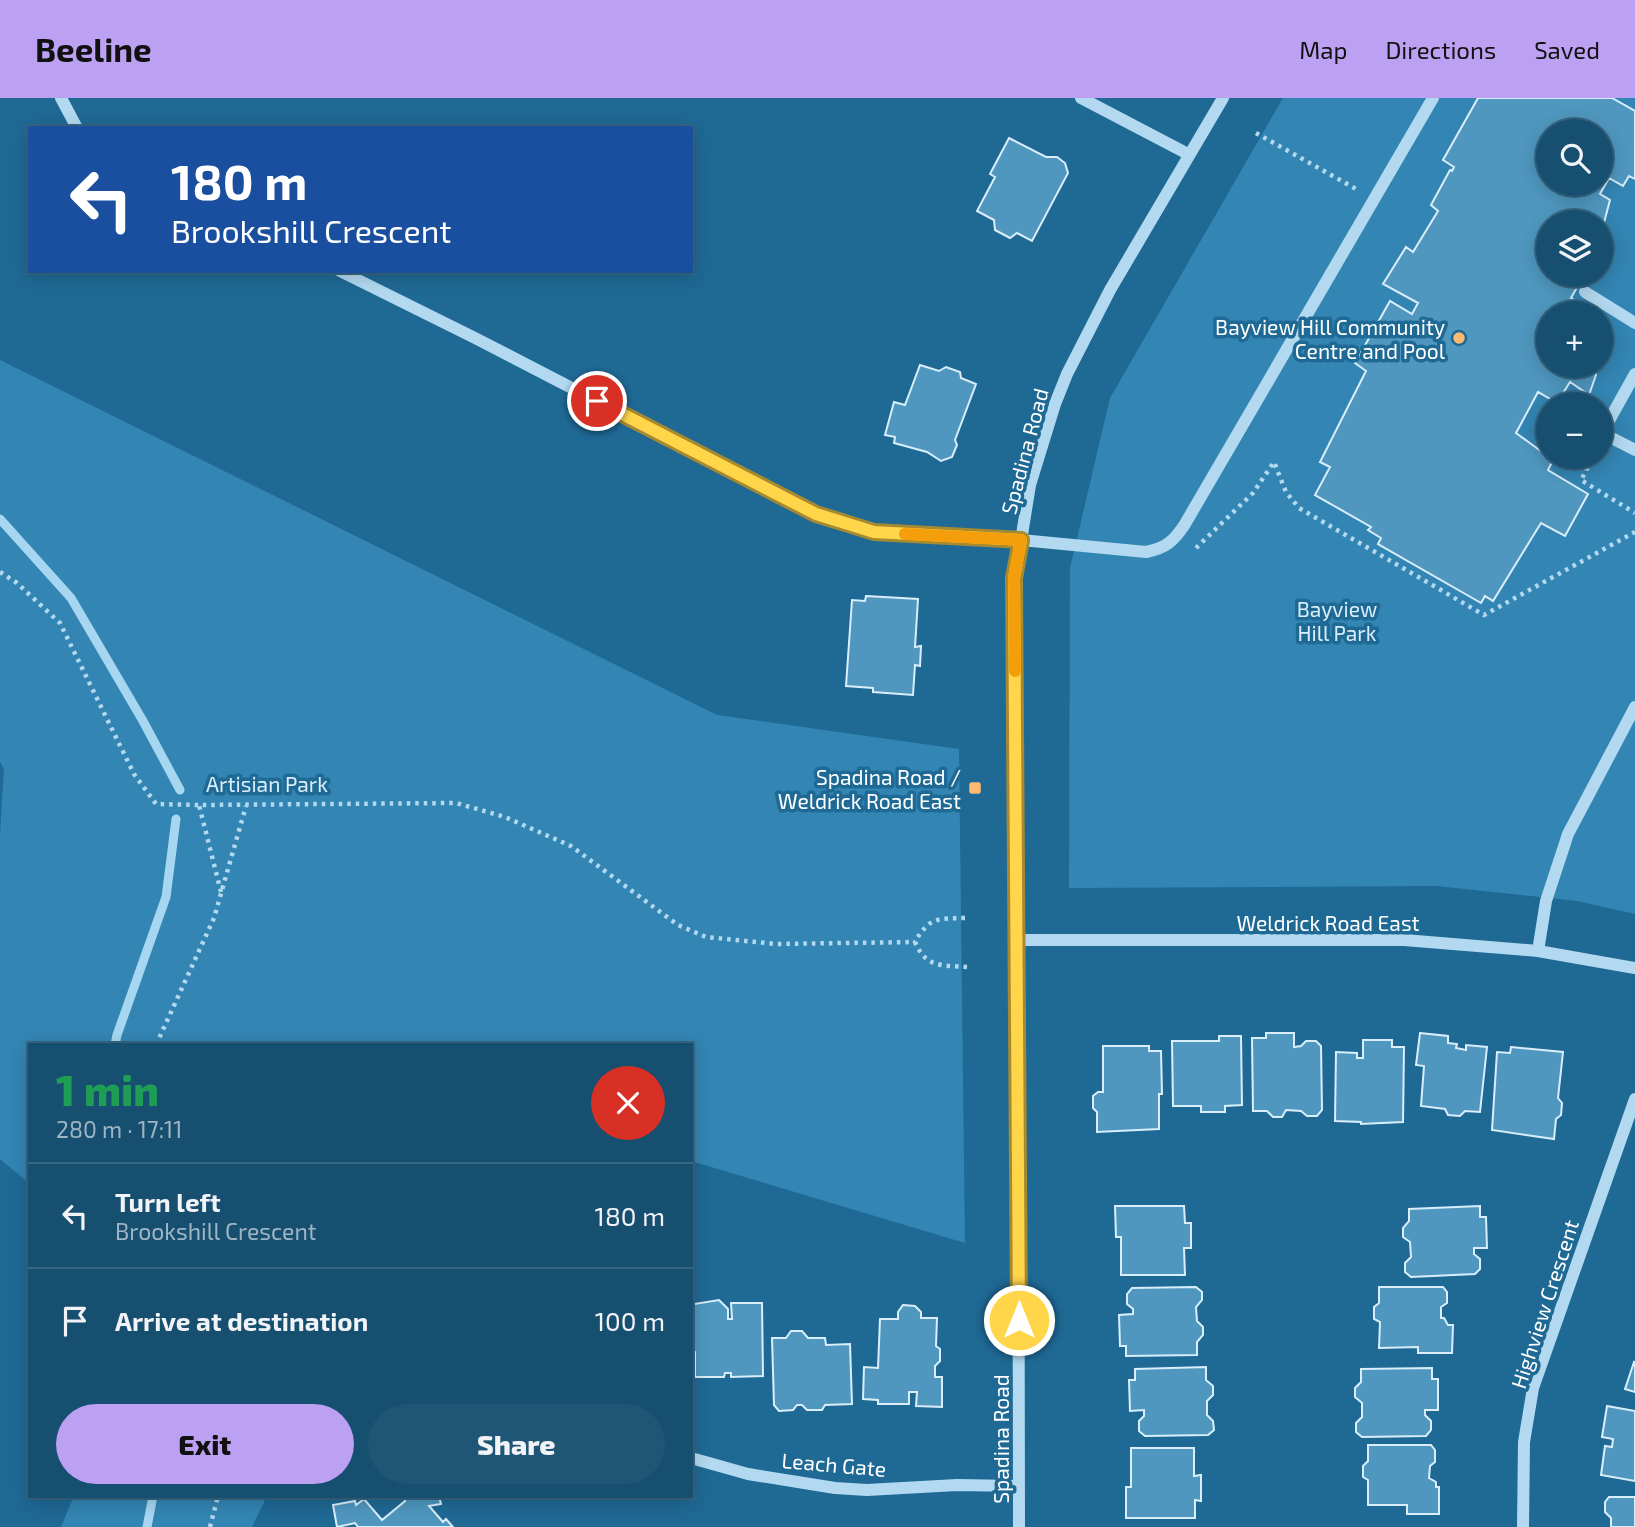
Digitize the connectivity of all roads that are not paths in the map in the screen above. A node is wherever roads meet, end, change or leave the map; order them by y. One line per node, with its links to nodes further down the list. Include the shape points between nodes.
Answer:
1 (61, 98): 5 (street)
2 (1080, 98): 6 (street)
3 (1223, 98): 6 (street, Spadina Road)
4 (1433, 98): 12 (street, via 1175,540 1146,552)
5 (76, 126)
6 (1188, 154): 12 (street, Spadina Road, via 1067,374 1030,485)
7 (345, 273): 12 (street, via 816,514 874,532)
8 (1585, 292): 9 (street)
9 (1635, 323)
10 (1635, 374): 11 (street, via 1602,433)
11 (1635, 450)
12 (1021, 540): 14 (street, Spadina Road, via 1014,578)
13 (1635, 707): 15 (street, via 1568,834 1546,901)
14 (1018, 940): 15 (street, Weldrick Road East, via 1404,940); 19 (street, Spadina Road)
15 (1538, 951): 16 (street, Weldrick Road East)
16 (1635, 968)
17 (1635, 1099): 21 (street, Highview Crescent, via 1533,1388 1524,1442)
18 (693, 1459): 19 (street, Leach Gate, via 748,1474 835,1488)
19 (1019, 1486): 20 (street, Spadina Road)
20 (1019, 1527)
21 (1523, 1527)

